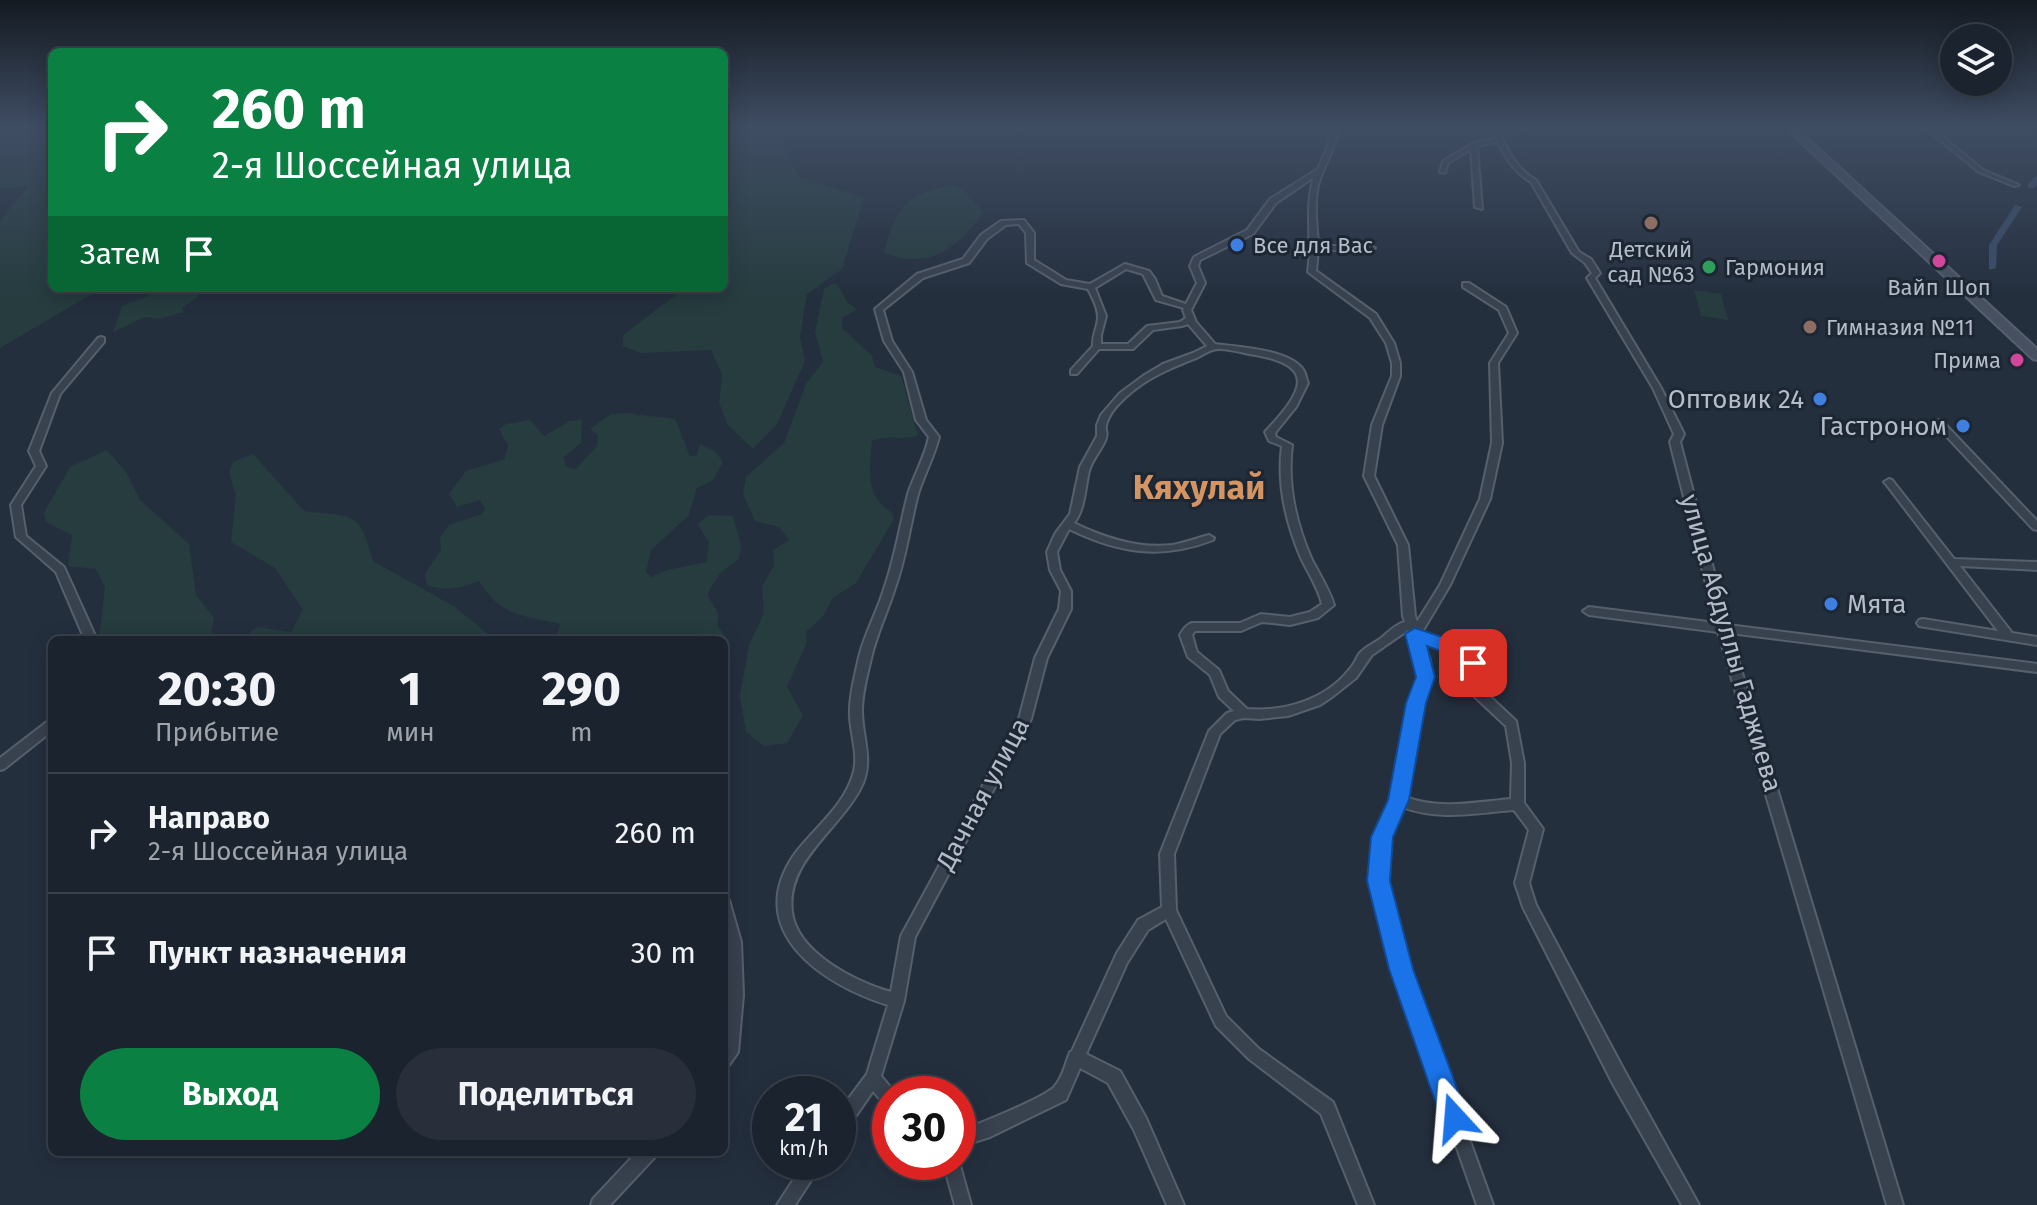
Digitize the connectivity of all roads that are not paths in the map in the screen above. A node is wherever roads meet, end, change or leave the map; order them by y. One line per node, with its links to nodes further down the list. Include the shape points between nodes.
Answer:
1 (1299, 184): 11 (street, via 1273,201 1250,232 1197,259 1194,266 1201,283)
2 (1316, 184): 7 (street)
3 (1477, 184): 6 (street)
4 (1536, 184): 27 (street, улица Абдуллы Гаджиева, via 1576,253 1596,273 1591,278 1679,434 1675,442)
5 (1852, 184): 16 (main road)
6 (1479, 207)
7 (1316, 248): 8 (street); 28 (street, via 1312,272 1365,307 1394,353 1396,376 1377,425 1369,476 1403,545)
8 (1371, 248)
9 (1466, 285): 28 (street, via 1503,309 1513,333 1494,363 1497,443 1485,499 1445,585)
10 (1091, 287): 11 (street, via 1125,266 1144,269 1153,277 1159,298); 14 (street, via 1101,307); 40 (street, via 1064,282 1030,261 1030,233 1021,222 1011,221 984,237 966,261 920,276 879,309 888,341 908,372 921,420 934,437 864,659 856,715 864,753 857,782 788,879 785,915 803,950 829,971)
11 (1189, 307): 12 (street)
12 (1190, 319): 14 (street, via 1150,328 1130,347); 15 (street)
13 (101, 340): 29 (street, via 56,393 34,451 41,466 16,505 21,537 60,570)
14 (1097, 346): 17 (street)
15 (1212, 346): 20 (street, Дачная улица, via 1152,374 1110,408 1085,467 1075,515); 33 (street, via 1271,356 1303,373 1301,394 1270,432 1272,439 1287,445 1284,473 1291,506 1304,554 1328,605 1290,621 1261,618 1241,627 1192,627 1186,635 1192,654 1215,673 1223,694)
16 (2037, 356)
17 (1074, 372)
18 (1939, 423): 21 (street)
19 (1889, 482): 23 (street)
20 (1067, 524): 22 (street, via 1094,538 1138,548 1178,549); 40 (street, Дачная улица, via 1052,552 1066,591 1060,624 1041,658 1025,719 908,936)
21 (2037, 527)
22 (1209, 538)
23 (1950, 562): 24 (street); 30 (street)
24 (2037, 566)
25 (1589, 611): 27 (street)
26 (1923, 623): 30 (street)
27 (1724, 625): 32 (street); 57 (street, улица Абдуллы Гаджиева)
28 (1413, 630): 33 (street, via 1402,626 1366,652 1354,674 1304,707 1265,716); 36 (street, via 1426,677 1416,703); 37 (street, via 1459,650 1473,663 1479,694 1512,724)
29 (89, 636)
30 (2009, 637): 31 (street)
31 (2037, 641)
32 (2037, 668)
33 (1244, 713): 38 (street, via 1231,716 1215,731 1194,783 1167,854)
34 (48, 727): 35 (street)
35 (0, 765)
36 (1399, 800): 37 (street, via 1413,807 1452,811); 55 (street, via 1382,837 1378,881 1383,908)
37 (1517, 804): 56 (street, via 1536,829 1522,883 1530,907)
38 (1169, 910): 42 (street, via 1143,925); 54 (street, via 1221,1021 1254,1054 1327,1108)
39 (728, 916): 41 (street, via 738,967)
40 (897, 1001): 43 (street, Дачная улица)
41 (728, 1055)
42 (1075, 1057): 46 (street, via 1060,1094); 53 (street, via 1114,1077)
43 (874, 1076)
44 (872, 1079): 45 (street, Дачная улица)
45 (856, 1102)
46 (976, 1133)
47 (644, 1156): 50 (street)
48 (802, 1180): 51 (street)
49 (956, 1180): 52 (street)
50 (599, 1205)
51 (785, 1205)
52 (963, 1205)
53 (1176, 1205)
54 (1366, 1205)
55 (1485, 1205)
56 (1691, 1205)
57 (1895, 1205)

